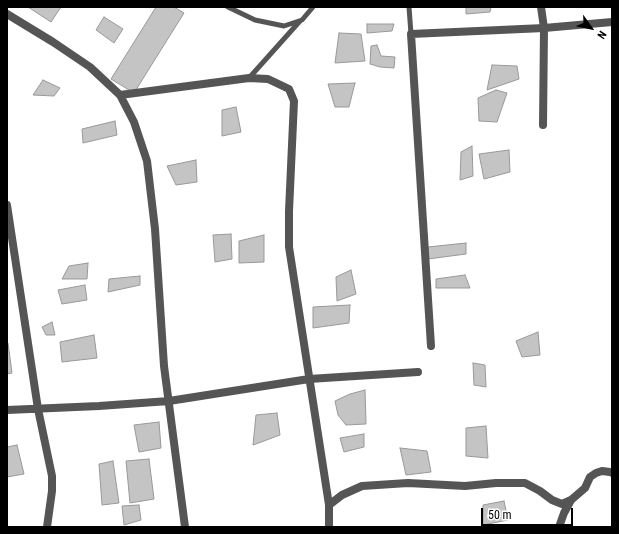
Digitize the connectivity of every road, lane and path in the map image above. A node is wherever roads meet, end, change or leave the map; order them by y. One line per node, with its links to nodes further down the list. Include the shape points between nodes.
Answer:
1 (228, 7): 6 (lane, via 254,20 284,26)
2 (313, 7): 6 (lane)
3 (409, 7): 9 (lane)
4 (541, 7): 8 (street)
5 (7, 14): 11 (street, via 90,67)
6 (302, 20): 10 (lane)
7 (612, 22): 8 (street)
8 (544, 28): 9 (street); 12 (street)
9 (411, 34): 14 (street)
10 (249, 78): 11 (street); 16 (street, via 268,79 289,89 294,101 290,247)
11 (120, 95): 17 (street, via 134,122 147,162)
12 (543, 125)
13 (7, 205): 18 (street)
14 (431, 346)
15 (418, 372): 16 (street)
16 (309, 379): 17 (street); 22 (street)
17 (169, 401): 18 (street); 24 (street)
18 (38, 409): 19 (street); 23 (street, via 52,476)
19 (7, 410)
20 (612, 473): 21 (street, via 596,473)
21 (571, 500): 22 (street, via 562,504 525,483 465,486 408,483 362,486 342,495); 26 (street)
22 (329, 505): 25 (street)
23 (48, 527)
24 (185, 527)
25 (329, 527)
26 (559, 527)

